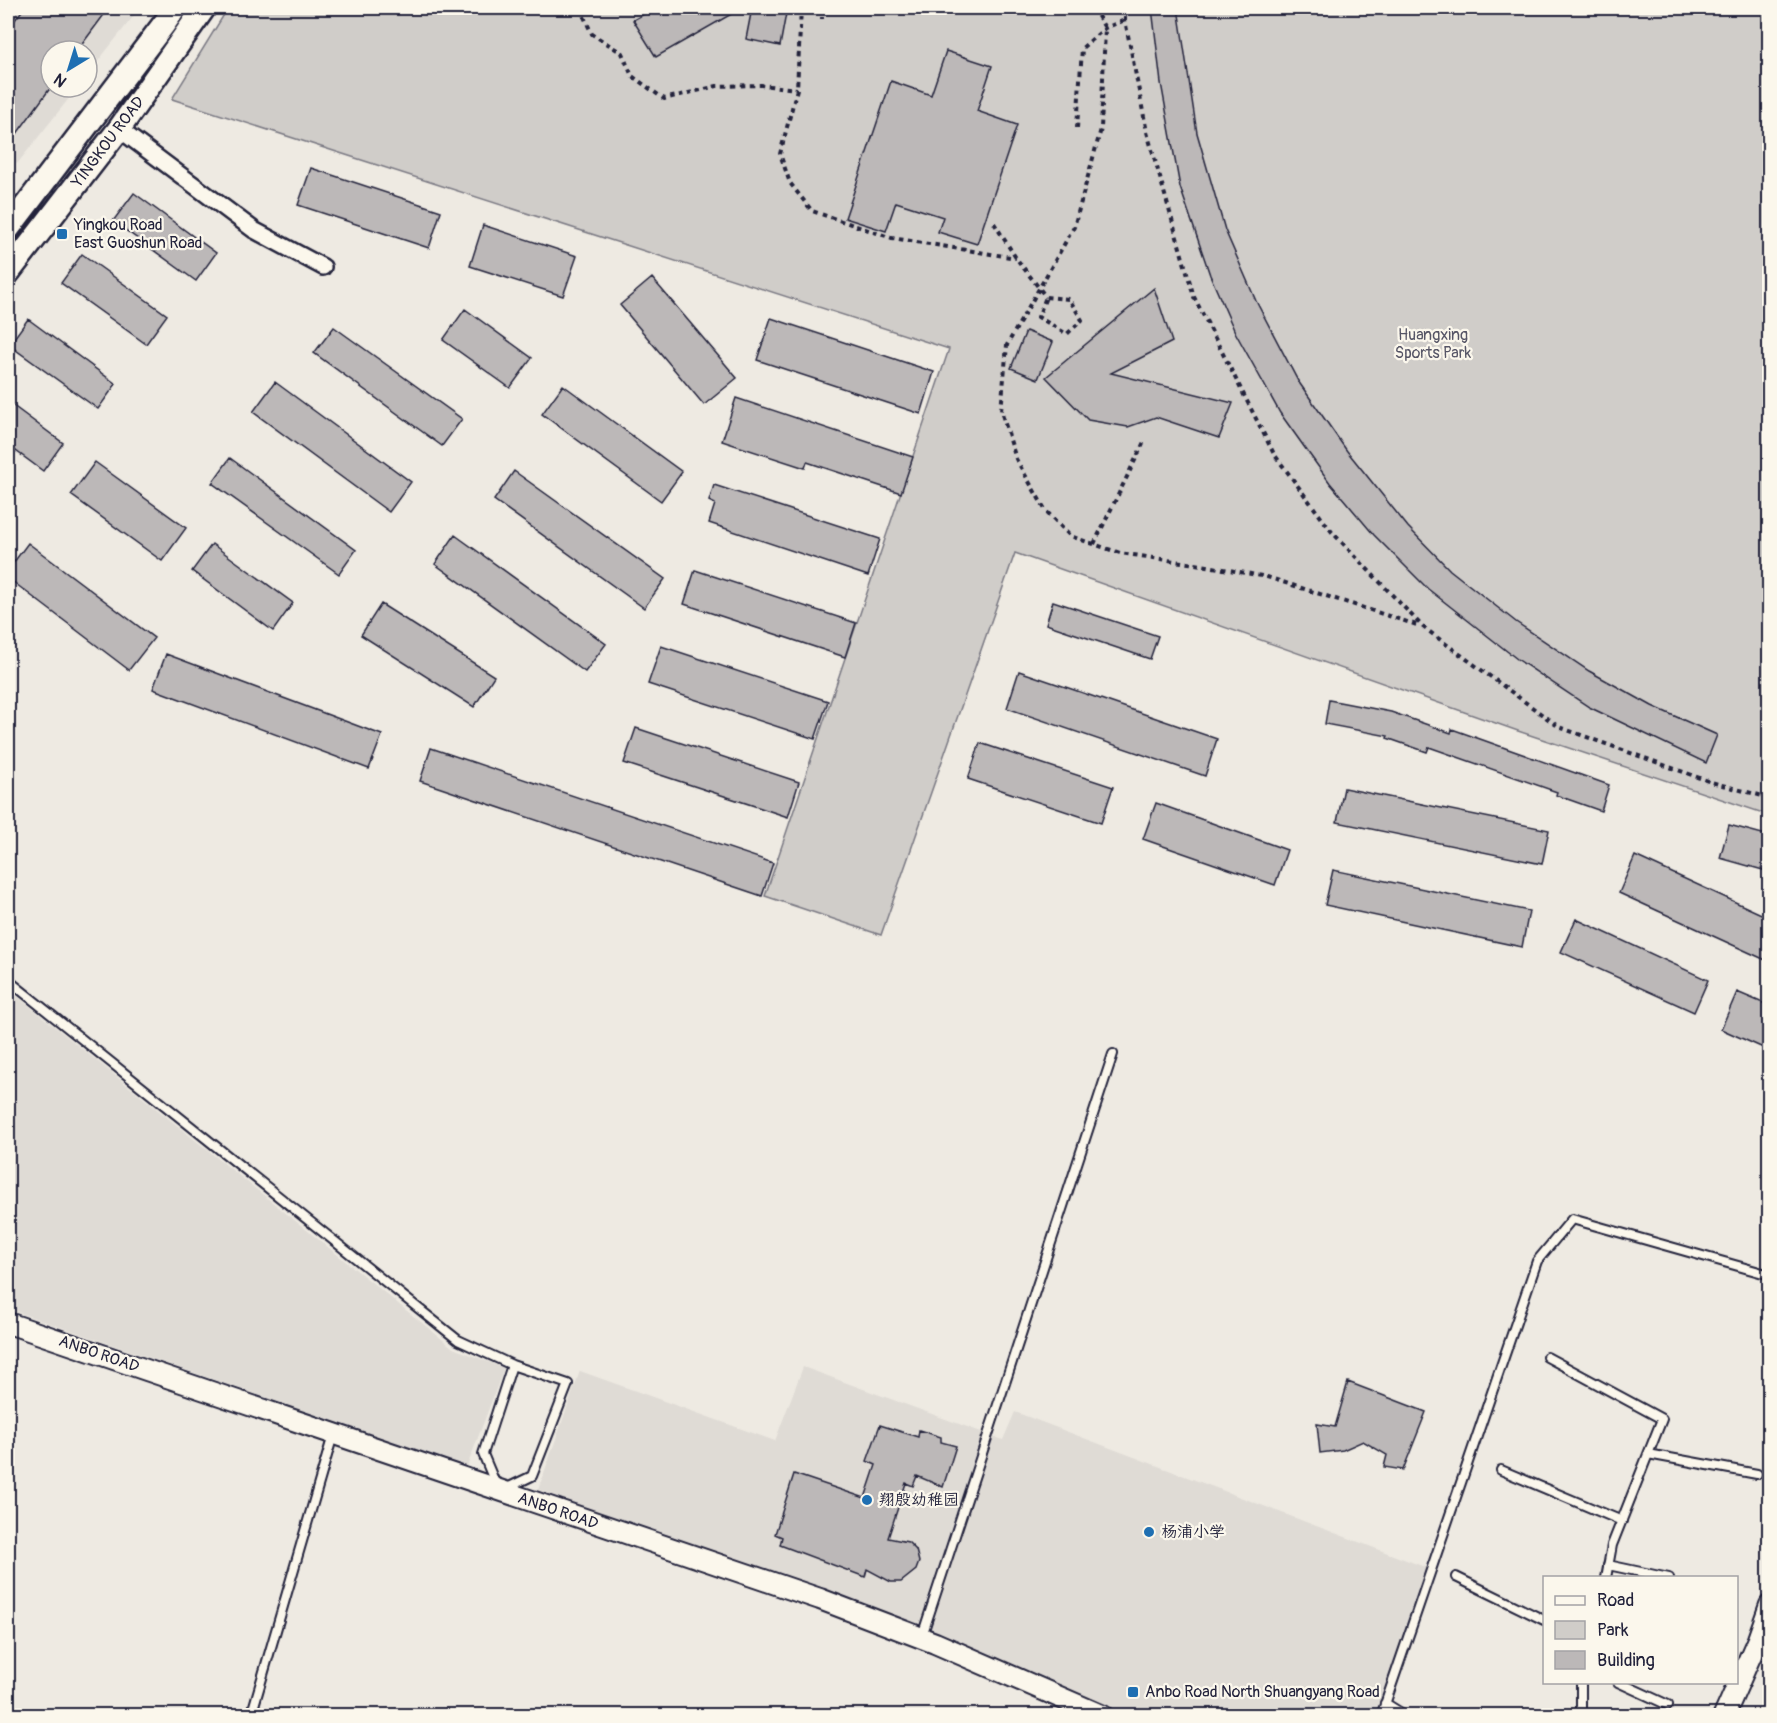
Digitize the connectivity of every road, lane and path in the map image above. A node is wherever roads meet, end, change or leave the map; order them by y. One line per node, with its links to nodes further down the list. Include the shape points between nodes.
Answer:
1 (174, 8): 15 (main road, YINGKOU ROAD)
2 (204, 8): 13 (main road, YINGKOU ROAD)
3 (580, 8): 11 (path, via 591,34 622,53 632,76 664,99 717,86)
4 (801, 8): 11 (path)
5 (822, 8): 8 (path)
6 (1094, 8): 10 (path)
7 (1125, 8): 9 (path)
8 (822, 19)
9 (1125, 20): 10 (path); 23 (path, via 1147,132 1194,297 1274,454 1332,532)
10 (1105, 28): 12 (path, via 1082,48); 19 (path, via 1101,129 1074,227)
11 (797, 89): 16 (path, via 780,154 789,183 812,211 892,238)
12 (1077, 128)
13 (120, 129): 17 (street, via 254,230); 18 (main road, YINGKOU ROAD)
14 (994, 223): 16 (path)
15 (8, 228)
16 (1016, 258): 19 (path)
17 (323, 267)
18 (8, 273)
19 (1041, 287): 20 (path); 22 (path, via 1007,345 1001,411 1016,459 1046,511 1070,536)
20 (1046, 297): 20 (path, via 1038,317 1067,334 1082,320 1069,298)
21 (1143, 442): 22 (path)
22 (1094, 544): 23 (path, via 1119,554 1267,577)
23 (1423, 627): 24 (path, via 1559,727 1711,782)
24 (1770, 798)
25 (8, 980): 30 (lane, via 458,1340)
26 (1113, 1054): 43 (lane)
27 (1770, 1275): 46 (lane, via 1572,1219 1537,1262)
28 (8, 1323): 31 (street, ANBO ROAD)
29 (1547, 1357): 32 (lane, via 1662,1419)
30 (512, 1365): 35 (lane, via 483,1454); 35 (lane, via 568,1384 532,1476)
31 (333, 1435): 35 (street, ANBO ROAD); 48 (lane)
32 (1648, 1454): 34 (lane); 36 (lane)
33 (1501, 1470): 36 (lane)
34 (1757, 1474)
35 (499, 1491): 43 (street, ANBO ROAD, via 820,1599)
36 (1622, 1521): 37 (lane)
37 (1608, 1565): 38 (lane); 39 (lane)
38 (1605, 1576)
39 (1660, 1576)
40 (1456, 1577): 42 (lane)
41 (1770, 1605): 53 (street)
42 (1543, 1619)
43 (921, 1638): 49 (street, ANBO ROAD)
44 (1581, 1684): 52 (lane)
45 (1620, 1684): 47 (lane)
46 (1385, 1703): 50 (lane); 51 (lane)
47 (1668, 1705)
48 (252, 1716)
49 (1103, 1716)
50 (1381, 1716)
51 (1406, 1716)
52 (1581, 1716)
53 (1724, 1716)

